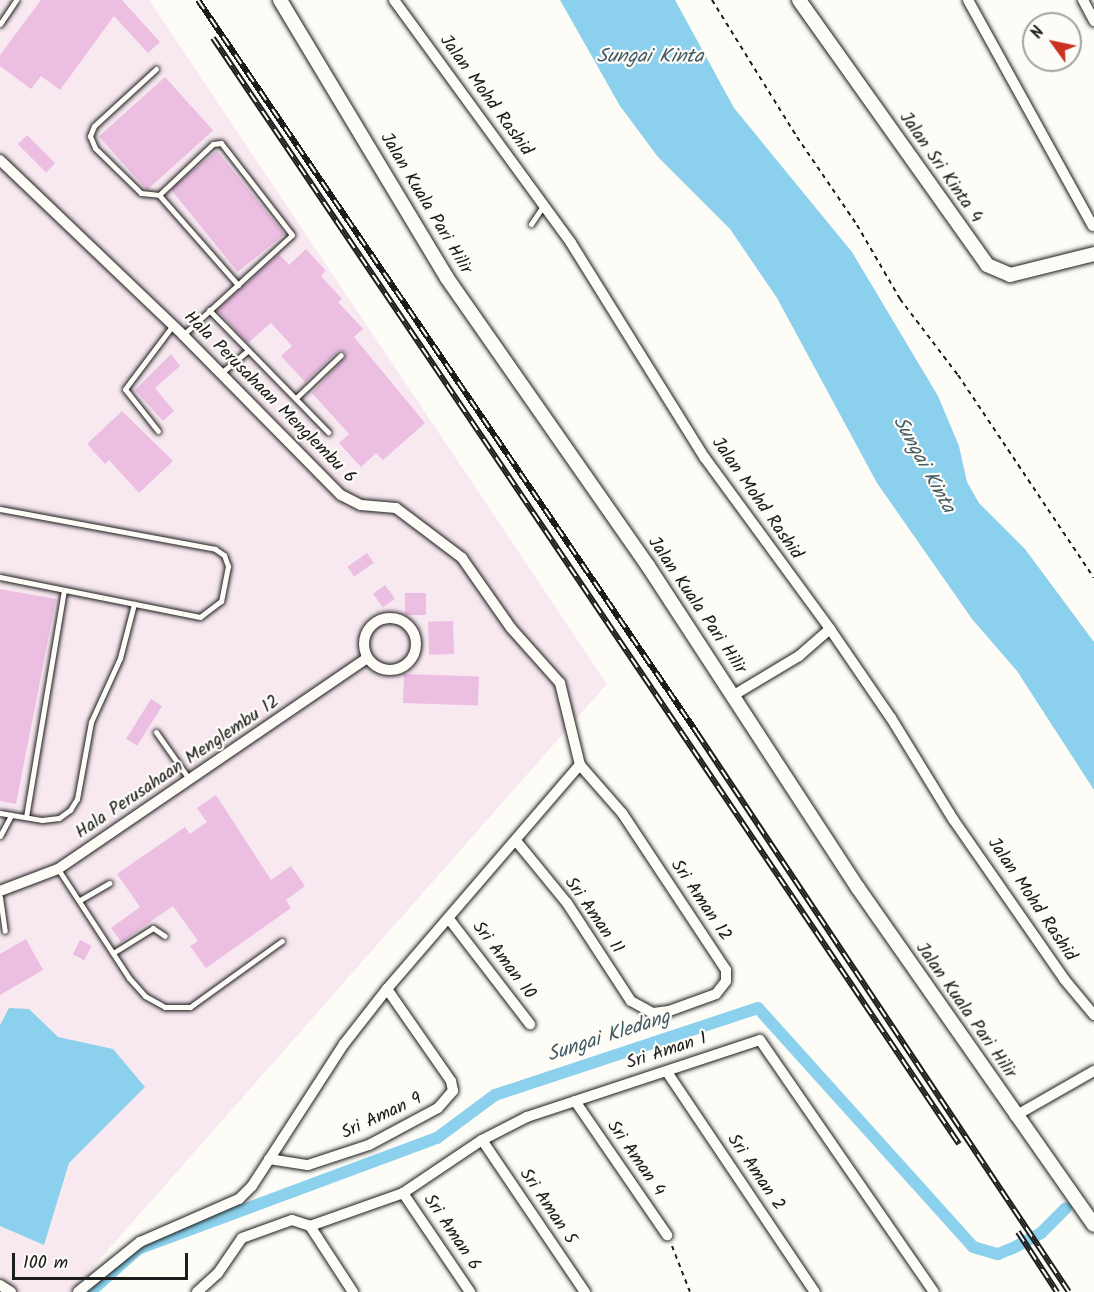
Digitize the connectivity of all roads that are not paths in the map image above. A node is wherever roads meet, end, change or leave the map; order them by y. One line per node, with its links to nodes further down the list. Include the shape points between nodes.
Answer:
1 (16, 0): 8 (lane)
2 (280, 0): 32 (street, Jalan Kuala Pari Hilir, via 447,278)
3 (394, 0): 12 (street, Jalan Mohd Rashid)
4 (799, 0): 15 (street, Jalan Sri Kinta 4, via 987,265 1010,275)
5 (968, 0): 14 (street)
6 (1083, 0): 7 (street)
7 (1094, 21)
8 (0, 24)
9 (156, 69): 11 (lane, via 94,126 90,136 95,148 127,183 141,193)
10 (0, 160): 18 (street, Hala Perusahaan Menglembu 6)
11 (159, 195): 16 (lane); 16 (lane, via 213,144 221,143 229,149 292,236)
12 (544, 204): 13 (lane); 30 (street, Jalan Mohd Rashid, via 622,321 705,458)
13 (531, 224)
14 (1093, 226)
15 (1094, 254)
16 (238, 285): 17 (lane)
17 (209, 309): 19 (lane); 20 (lane)
18 (173, 325): 19 (street, Hala Perusahaan Menglembu 6); 24 (lane, via 125,389)
19 (183, 335): 22 (street, Hala Perusahaan Menglembu 6)
20 (248, 350): 22 (lane); 23 (lane)
21 (342, 355): 23 (lane)
22 (221, 373): 34 (street, Hala Perusahaan Menglembu 6, via 341,495 361,505 396,508 462,558 512,628 560,683)
23 (296, 398): 25 (lane)
24 (158, 431)
25 (328, 432)
26 (0, 509): 29 (lane, via 215,549 224,555 228,566 221,601 210,613 200,617)
27 (0, 577): 28 (lane)
28 (64, 590): 29 (lane); 38 (lane)
29 (134, 604): 38 (lane, via 120,658 91,722 77,799 59,818)
30 (830, 629): 32 (street, via 799,656); 53 (street, Jalan Mohd Rashid, via 953,819)
31 (367, 658): 31 (street, via 363,645 366,632 376,621 389,617 402,620 412,630 415,650 404,667 384,669); 35 (street, Hala Perusahaan Menglembu 12)
32 (734, 695): 58 (street, Jalan Kuala Pari Hilir, via 846,869)
33 (156, 732): 35 (lane)
34 (580, 765): 40 (street); 52 (street, Sri Aman 12, via 622,813 726,970 726,981 716,994 669,1011 653,1013)
35 (190, 780): 41 (street, Hala Perusahaan Menglembu 12)
36 (0, 813): 37 (lane)
37 (11, 815): 38 (lane); 39 (lane)
38 (26, 817)
39 (0, 836)
40 (517, 842): 46 (street); 52 (street, Sri Aman 11, via 567,903 631,1001)
41 (58, 869): 43 (street, Hala Perusahaan Menglembu 12); 45 (lane)
42 (109, 883): 45 (lane)
43 (0, 891)
44 (0, 897): 47 (lane)
45 (80, 900): 50 (lane)
46 (449, 919): 51 (street); 54 (street, Sri Aman 10)
47 (5, 931)
48 (165, 936): 50 (lane, via 153,928)
49 (282, 941): 50 (lane, via 190,1007 165,1006 145,996)
50 (113, 952)
51 (387, 989): 60 (street, via 344,1044); 60 (street, Sri Aman 9, via 451,1081 453,1091 438,1108 369,1145 308,1166)
52 (640, 1008)
53 (1094, 1016)
54 (530, 1024)
55 (1094, 1071): 58 (street)
56 (668, 1072): 57 (street, Sri Aman 1); 72 (street, Sri Aman 2); 73 (street, Sri Aman 1, via 753,1040 767,1046)
57 (575, 1101): 59 (street, Sri Aman 1, via 527,1117); 64 (street, Sri Aman 4)
58 (1015, 1116): 62 (street, Jalan Kuala Pari Hilir)
59 (482, 1140): 61 (street, Sri Aman 1); 71 (street, Sri Aman 5)
60 (269, 1160): 67 (street, via 239,1199 140,1242)
61 (404, 1192): 63 (street, Sri Aman 1); 70 (street, Sri Aman 6)
62 (1094, 1225)
63 (310, 1226): 68 (street, via 292,1220 242,1238 218,1273); 69 (street)
64 (667, 1235)
65 (0, 1285): 66 (street)
66 (11, 1292)
67 (78, 1292)
68 (197, 1292)
69 (353, 1292)
70 (471, 1292)
71 (585, 1292)
72 (815, 1292)
73 (934, 1292)

